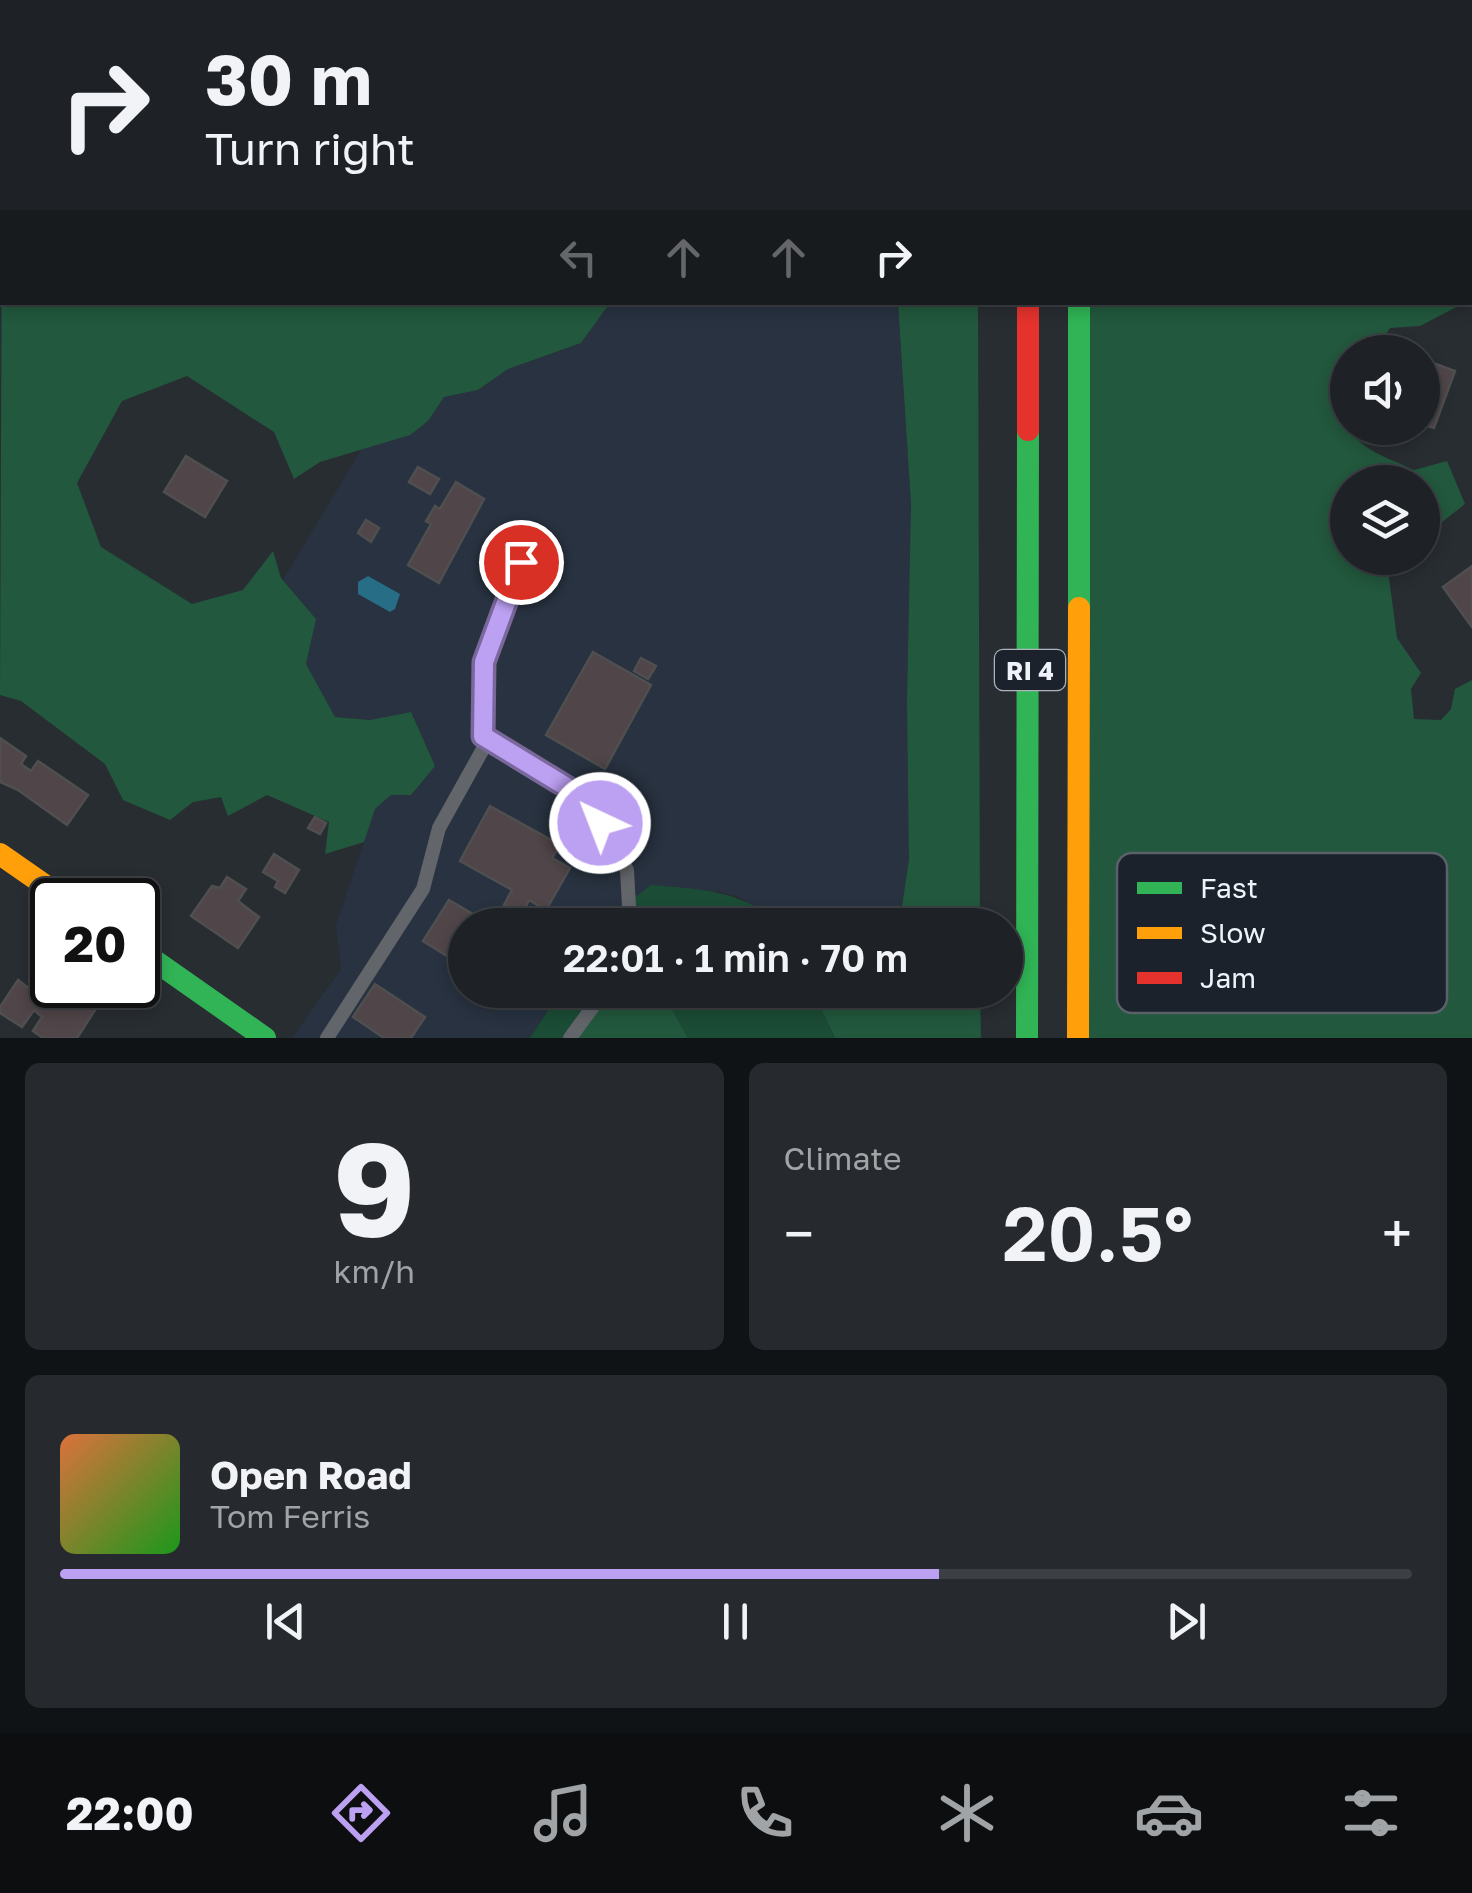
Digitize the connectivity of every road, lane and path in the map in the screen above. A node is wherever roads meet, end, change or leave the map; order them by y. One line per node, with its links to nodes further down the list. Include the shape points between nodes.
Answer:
1 (1028, 305): 13 (main road, RI 4)
2 (1079, 305): 14 (main road, RI 4)
3 (521, 562): 4 (lane, via 484,662)
4 (483, 736): 7 (lane, via 588,800 626,870); 11 (lane, via 483,748 438,828 422,889)
5 (0, 854): 6 (main road)
6 (34, 878)
7 (629, 908)
8 (160, 964): 10 (main road)
9 (592, 1008): 12 (lane)
10 (266, 1038)
11 (328, 1038)
12 (570, 1038)
13 (1027, 1038)
14 (1078, 1038)

